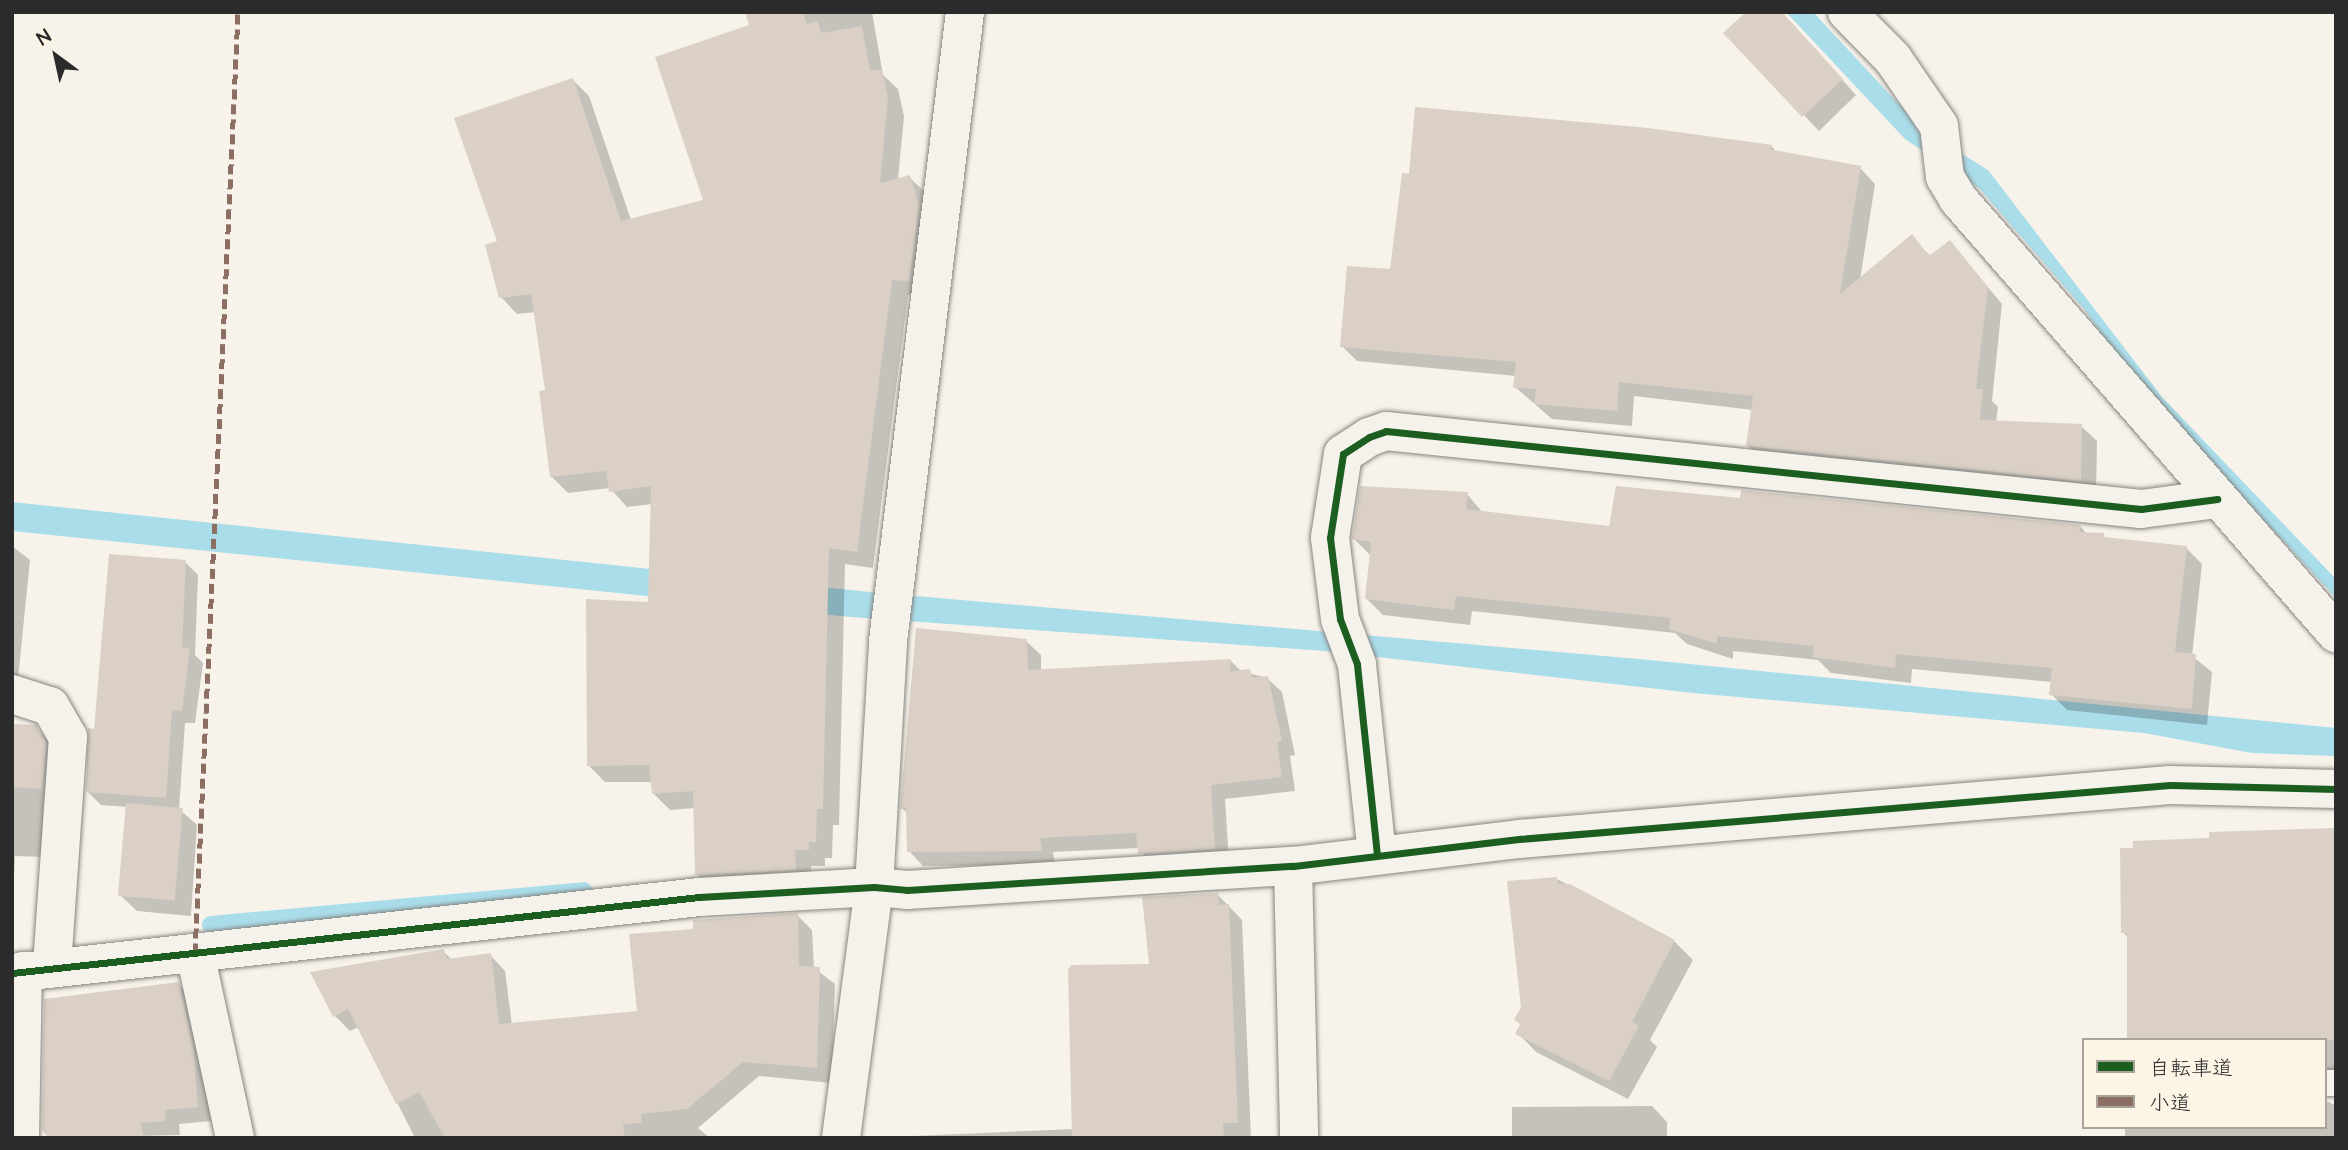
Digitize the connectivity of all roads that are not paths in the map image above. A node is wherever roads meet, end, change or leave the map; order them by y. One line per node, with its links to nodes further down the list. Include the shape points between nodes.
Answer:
1 (965, 12): 9 (street, via 888,641)
2 (1847, 12): 3 (street, via 1893,59 1939,126 1945,177 1958,199)
3 (2217, 499): 4 (street); 7 (street, via 2141,509 1386,431 1343,454 1330,538 1340,619 1357,664)
4 (2336, 634)
5 (12, 694): 11 (street, via 50,706 68,737)
6 (2336, 789): 7 (street, via 2170,785 1532,837)
7 (1377, 855): 8 (street)
8 (1293, 866): 9 (street, via 907,890); 15 (street)
9 (874, 887): 10 (street, via 699,897); 14 (street)
10 (195, 953): 11 (street); 13 (street)
11 (29, 971): 12 (street)
12 (20, 1138)
13 (235, 1138)
14 (841, 1138)
15 (1299, 1138)

